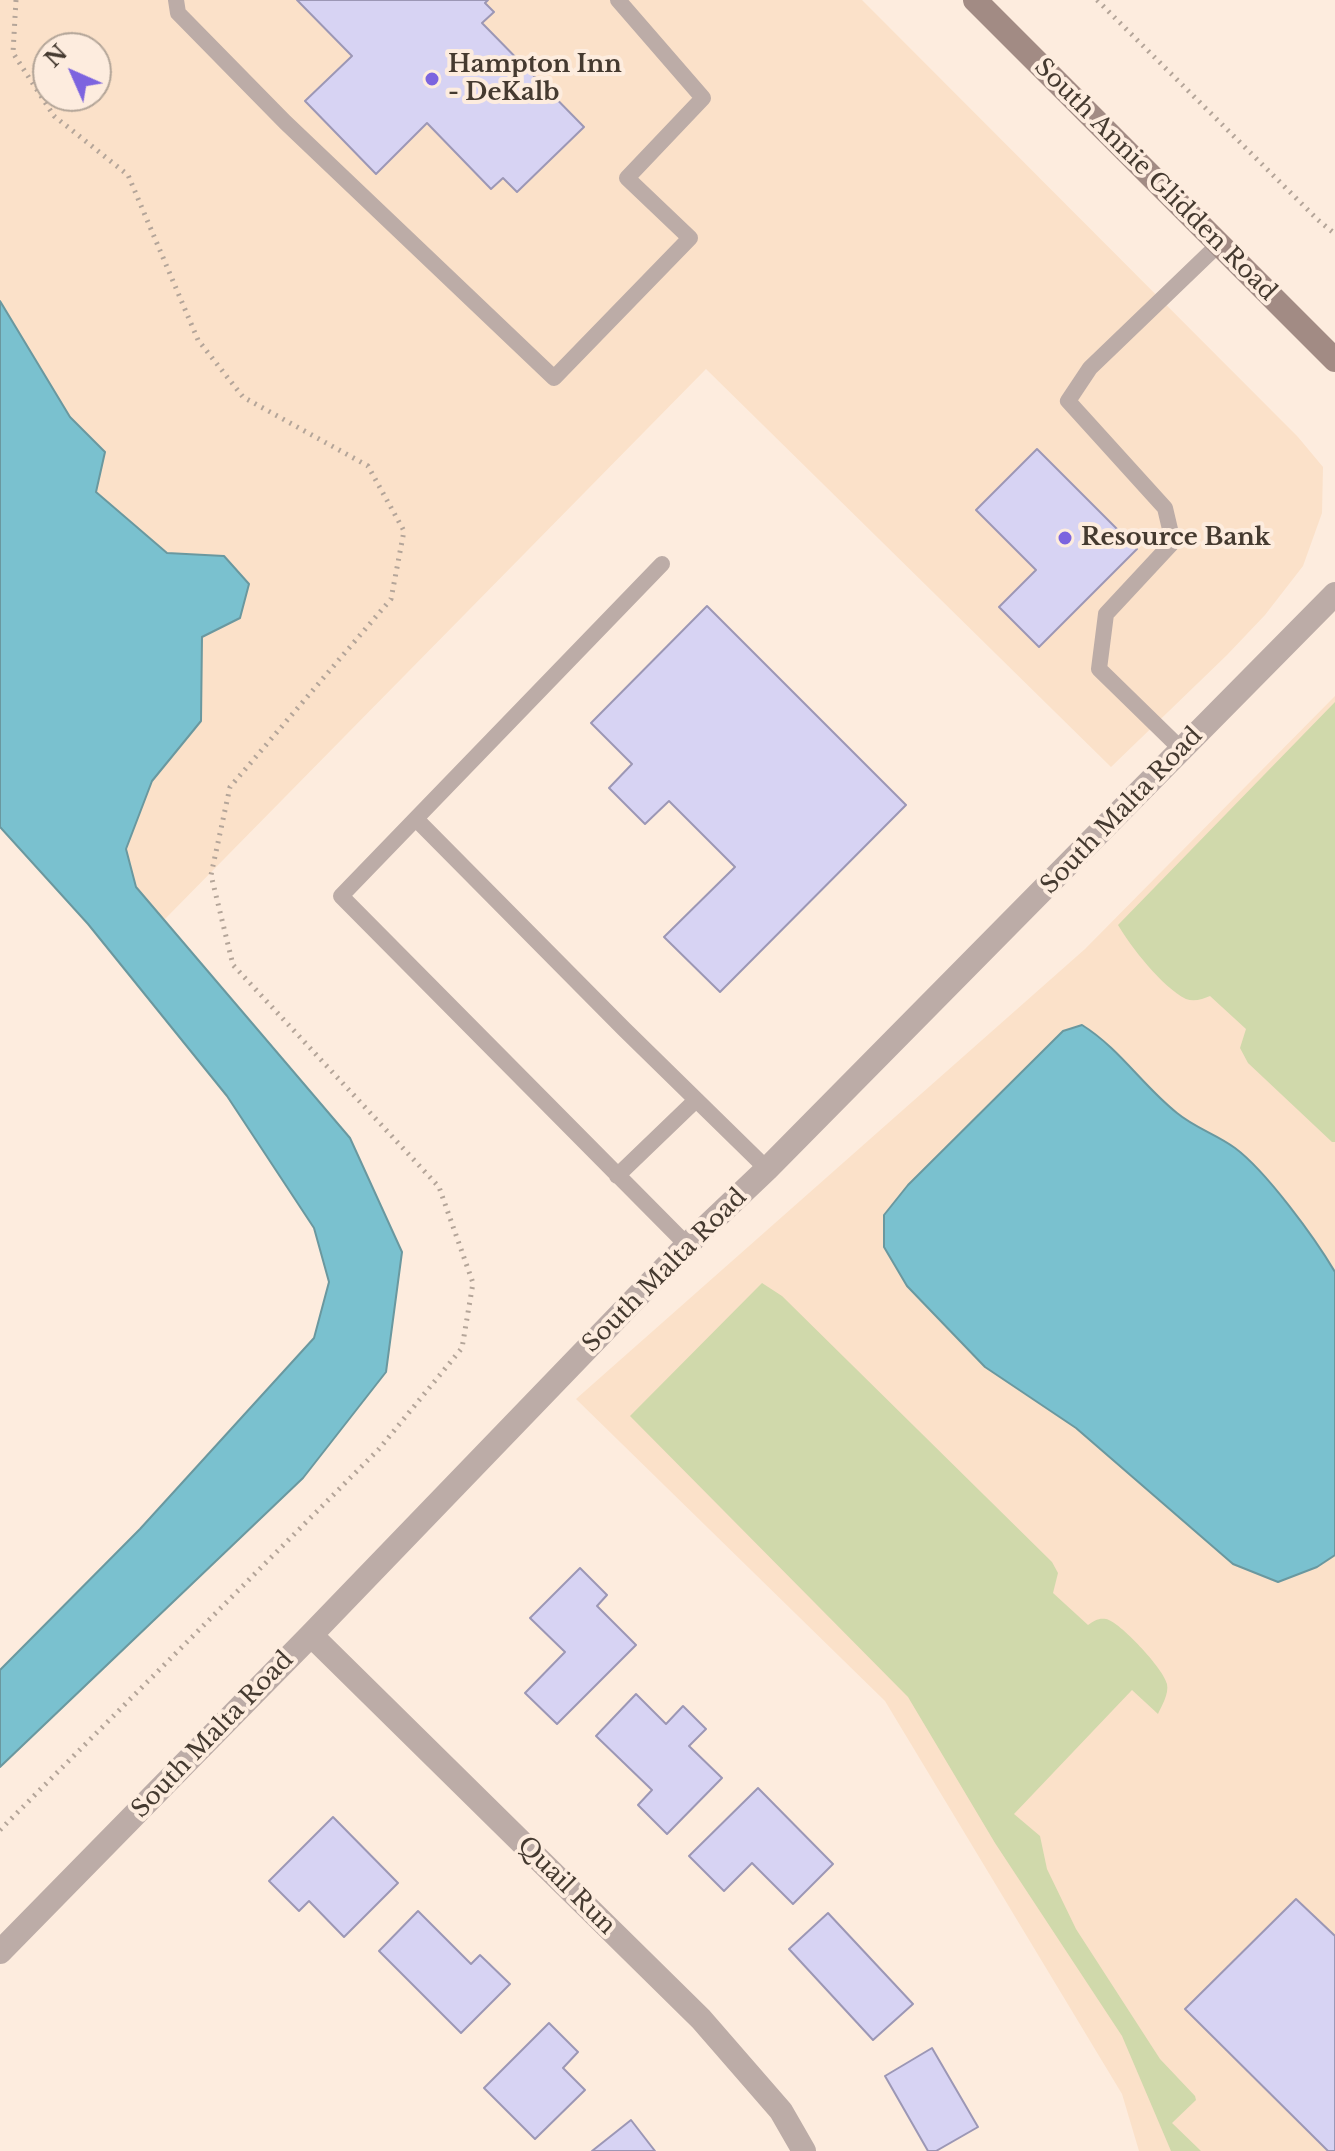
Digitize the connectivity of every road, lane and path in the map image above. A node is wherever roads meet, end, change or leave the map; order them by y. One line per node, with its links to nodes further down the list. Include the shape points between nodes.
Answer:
1 (16, 0): 18 (path, via 13,53 54,116 128,175 198,340 243,397 368,466 404,531 391,599 230,787 211,875 233,965 439,1187 473,1283 462,1348 379,1449)
2 (176, 0): 3 (lane, via 178,13 285,122 554,378 690,238 627,178 703,98)
3 (618, 0)
4 (975, 0): 7 (main road, South Annie Glidden Road)
5 (1097, 0): 6 (path)
6 (1335, 234)
7 (1219, 244): 8 (main road, South Annie Glidden Road); 11 (lane, via 1090,368 1068,401 1165,508 1173,542 1106,614 1099,669)
8 (1335, 360)
9 (662, 564): 12 (lane)
10 (1335, 594): 11 (street, South Malta Road)
11 (1182, 750): 14 (street, South Malta Road)
12 (416, 819): 13 (lane); 15 (lane, via 341,896)
13 (696, 1100): 14 (lane); 15 (lane)
14 (767, 1169): 16 (street, South Malta Road)
15 (617, 1176): 16 (lane)
16 (687, 1245): 17 (street, South Malta Road)
17 (311, 1635): 19 (street, South Malta Road); 20 (street, Quail Run, via 701,2019 781,2111)
18 (0, 1830)
19 (0, 1952)
20 (804, 2151)

